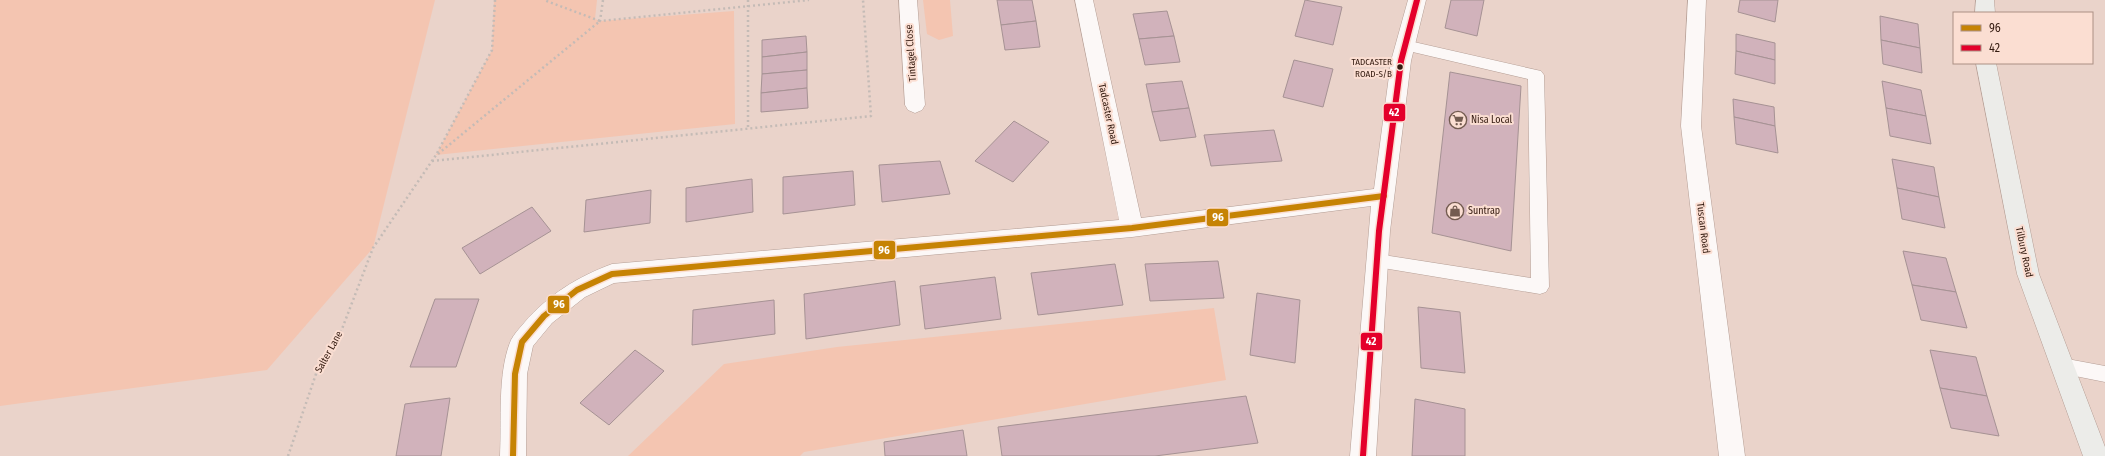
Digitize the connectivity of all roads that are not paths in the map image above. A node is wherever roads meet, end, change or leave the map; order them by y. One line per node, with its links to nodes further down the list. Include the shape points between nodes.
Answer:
1 (908, 0): 9 (street, Tintagel Close)
2 (1084, 0): 11 (street, Tadcaster Road)
3 (1418, 0): 7 (street)
4 (1697, 0): 17 (street, Tuscan Road, via 1691,126)
5 (1984, 0): 6 (street)
6 (1985, 12)
7 (1405, 45): 10 (street); 12 (lane, via 1536,75 1540,287)
8 (1986, 64): 13 (street, Tilbury Road, via 2028,274)
9 (915, 105)
10 (1384, 196): 11 (street); 12 (street)
11 (1132, 228): 15 (street, via 612,274 577,290 544,316 522,342 515,374)
12 (1377, 261): 16 (street)
13 (2062, 366): 14 (lane); 18 (street, Tilbury Road)
14 (2105, 374)
15 (513, 456)
16 (1363, 456)
17 (1732, 456)
18 (2096, 456)

